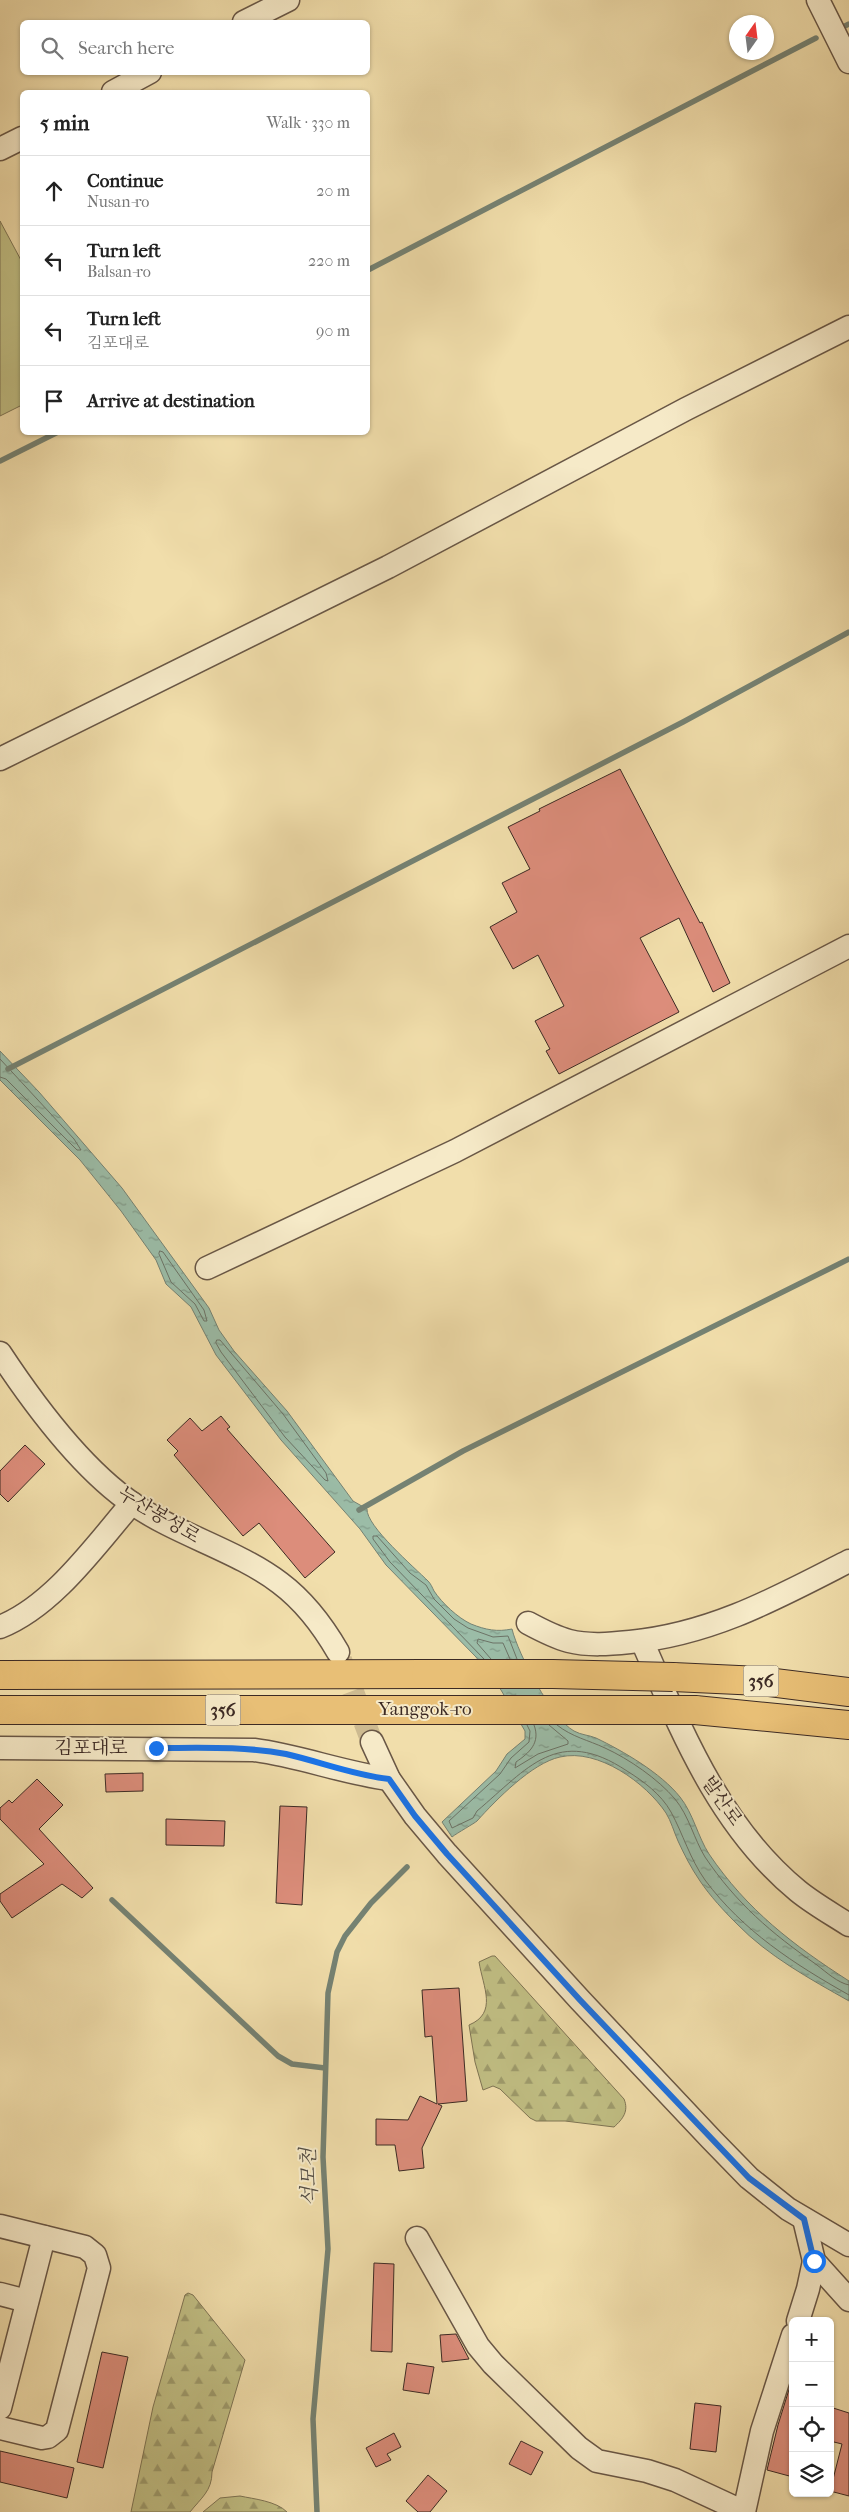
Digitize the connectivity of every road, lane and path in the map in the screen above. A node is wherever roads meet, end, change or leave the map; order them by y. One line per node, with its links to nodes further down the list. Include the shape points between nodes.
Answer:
1 (288, 0): 3 (street)
2 (818, 0): 4 (street)
3 (248, 20)
4 (849, 62)
5 (145, 75): 6 (street)
6 (118, 90)
7 (20, 139): 8 (street)
8 (0, 149)
9 (849, 327): 10 (street, via 388,567)
10 (0, 759)
11 (849, 946): 12 (street, via 455,1151)
12 (208, 1268)
13 (0, 1353): 14 (street, 누산봉성로, via 74,1449 103,1480)
14 (132, 1503): 17 (street, via 52,1592 23,1616); 19 (street, 누산봉성로, via 169,1526 280,1582 314,1616)
15 (849, 1561): 18 (street, via 744,1614 706,1628)
16 (528, 1622): 18 (street, via 552,1636 570,1641 592,1644)
17 (0, 1627)
18 (642, 1641): 27 (street, 발산로, via 689,1748 727,1811 792,1884)
19 (338, 1652)
20 (0, 1675): 21 (highway, Yanggok-ro / 356, bridge, via 553,1674 760,1681)
21 (849, 1692)
22 (0, 1710): 23 (highway, Yanggok-ro / 356, bridge, via 695,1710)
23 (849, 1725)
24 (372, 1742): 26 (street)
25 (0, 1748): 26 (street, 김포대로, via 254,1750 285,1754 359,1775)
26 (389, 1779): 28 (street, via 447,1854 580,2000 749,2178)
27 (849, 1925)
28 (804, 2219): 32 (street); 33 (street)
29 (0, 2226): 30 (street)
30 (44, 2237): 36 (street); 41 (street, via 90,2250 98,2262 99,2274 57,2430 42,2438)
31 (418, 2238): 42 (street, via 478,2346 492,2364 578,2448 597,2461 675,2480)
32 (849, 2244)
33 (814, 2261): 35 (street); 37 (street)
34 (0, 2294): 36 (street)
35 (849, 2300)
36 (27, 2301): 39 (street)
37 (799, 2317)
38 (789, 2347): 42 (street, via 762,2431)
39 (7, 2349): 40 (street)
40 (1, 2397)
41 (0, 2428)
42 (744, 2512)

